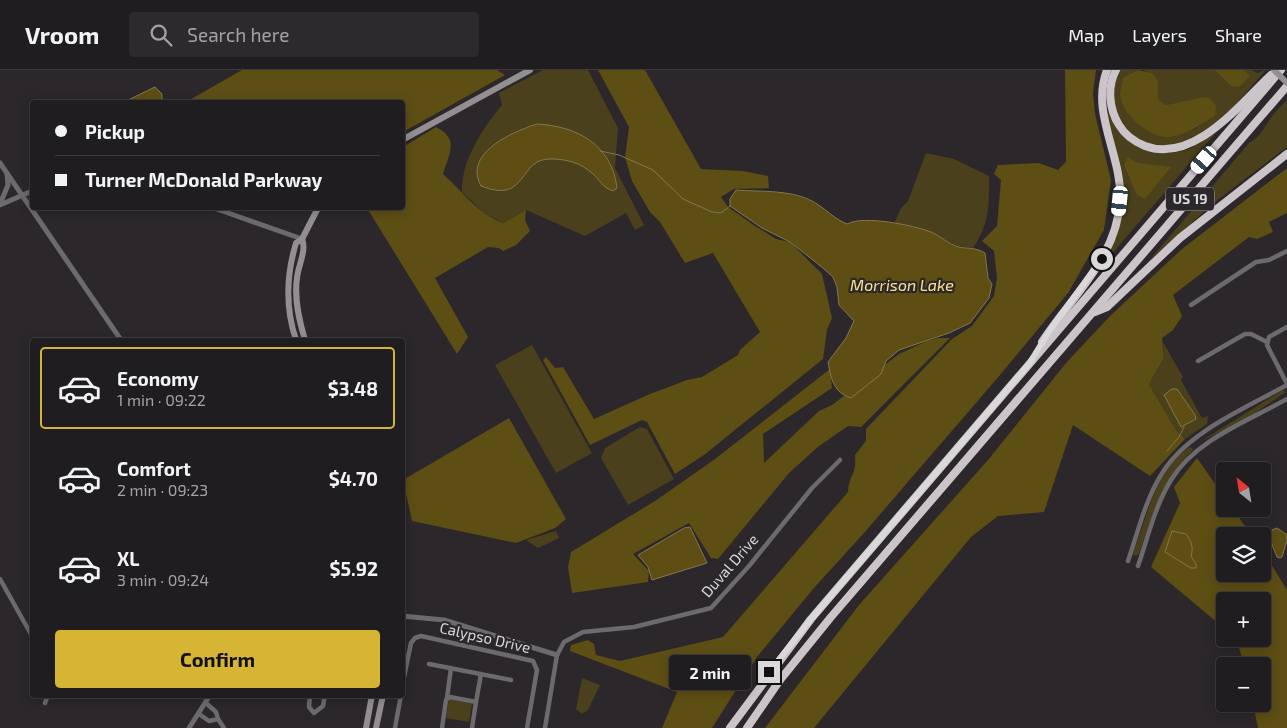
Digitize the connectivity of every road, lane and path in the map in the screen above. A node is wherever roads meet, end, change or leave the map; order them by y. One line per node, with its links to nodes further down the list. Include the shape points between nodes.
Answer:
1 (530, 70): 7 (main road)
2 (1107, 70): 28 (highway, via 1101,96 1119,177 1116,227 1102,259)
3 (1116, 70): 4 (highway, via 1110,97 1119,126 1136,142 1166,150 1182,147 1205,135)
4 (1275, 70): 6 (main road, bridge)
5 (1281, 70): 28 (highway, US 19)
6 (1287, 85): 21 (highway, US 19)
7 (405, 138)
8 (1287, 154): 21 (highway, via 1180,238 1107,307)
9 (0, 163): 10 (street)
10 (7, 174): 12 (street); 13 (street, via 8,185)
11 (30, 192): 12 (street)
12 (22, 196): 13 (street); 14 (street)
13 (0, 205)
14 (30, 206)
15 (33, 210): 23 (street)
16 (220, 210): 18 (street)
17 (317, 210): 18 (main road)
18 (302, 239): 24 (main road, via 296,243 288,277 290,317); 25 (main road, via 305,245 296,292)
19 (1287, 251): 20 (street, via 1256,262)
20 (1191, 305)
21 (1093, 313): 66 (highway, US 19, via 831,617)
22 (1287, 327): 26 (street, via 1269,337)
23 (119, 338)
24 (295, 338)
25 (304, 338)
26 (1267, 342): 27 (street, via 1245,334); 29 (street)
27 (1198, 361)
28 (1029, 364): 65 (highway, US 19, via 811,619)
29 (1287, 384): 32 (street, via 1201,434 1175,456 1149,498)
30 (1287, 399): 33 (street, via 1208,443 1183,464 1165,491)
31 (840, 460): 37 (street, Duval Drive, via 812,488 711,608 634,627 583,632 564,642)
32 (1128, 561)
33 (1138, 566)
34 (0, 579): 36 (street)
35 (405, 616): 37 (street, via 444,620)
36 (30, 632)
37 (556, 655): 64 (street)
38 (429, 664): 39 (street)
39 (451, 668): 41 (street); 50 (street)
40 (405, 673): 63 (street, Calypso Drive, via 411,643 421,636 533,661 536,670)
41 (481, 674): 42 (street); 51 (street)
42 (511, 680)
43 (47, 698): 52 (street)
44 (208, 698): 53 (street)
45 (310, 698): 46 (street, via 309,707 314,713 322,706)
46 (324, 698)
47 (371, 698): 58 (main road)
48 (382, 698): 59 (main road)
49 (400, 698): 60 (street)
50 (447, 698): 51 (street); 61 (street)
51 (476, 702): 62 (street)
52 (45, 703)
53 (206, 703): 54 (street); 55 (street, via 216,712)
54 (199, 714): 55 (street, via 209,721); 56 (street)
55 (218, 719): 57 (street)
56 (189, 728)
57 (224, 728)
58 (366, 728)
59 (376, 728)
60 (395, 728)
61 (442, 728)
62 (472, 728)
63 (527, 728)
64 (545, 728)
65 (730, 728)
66 (747, 728)

